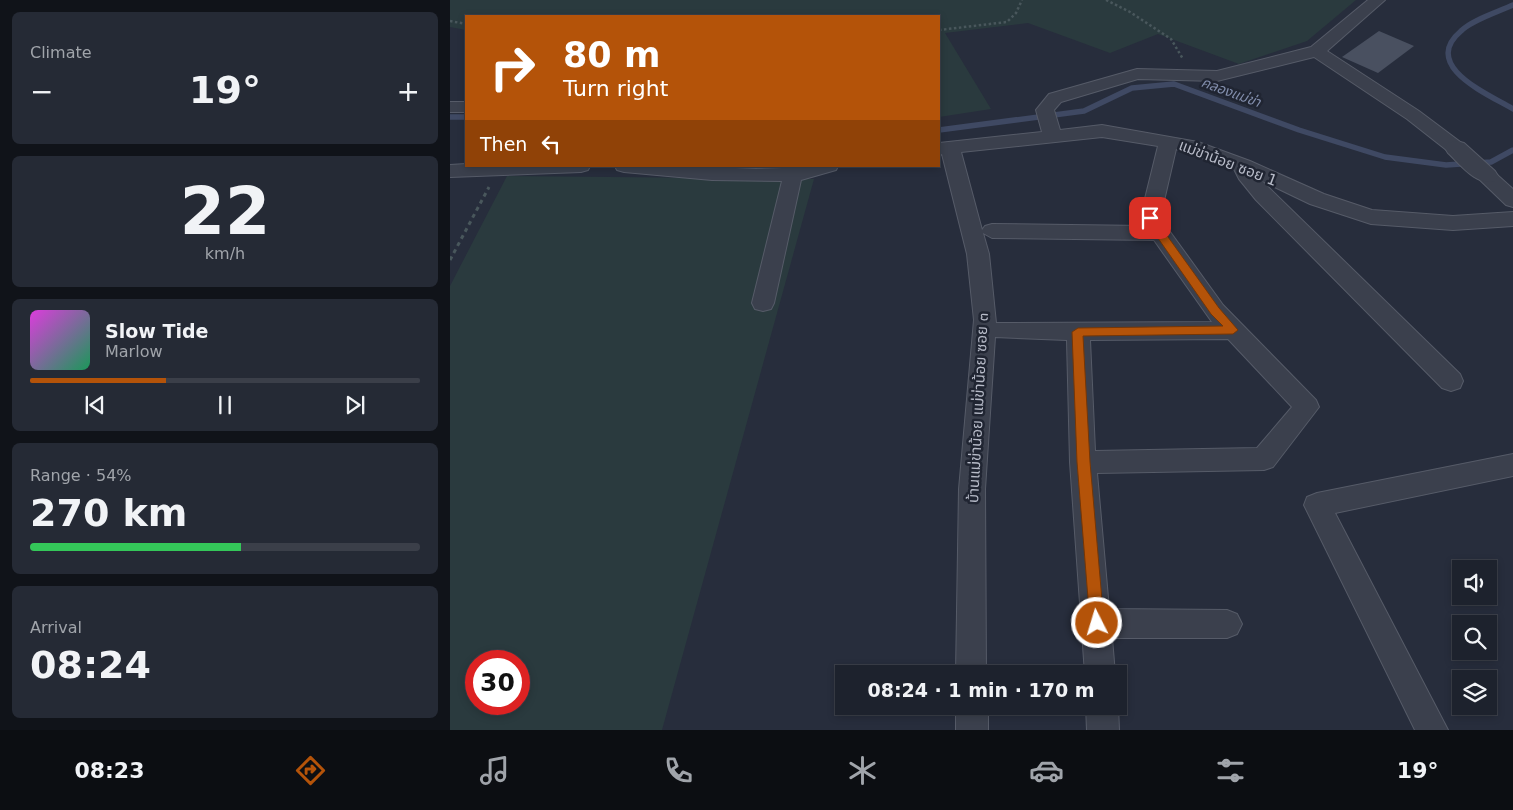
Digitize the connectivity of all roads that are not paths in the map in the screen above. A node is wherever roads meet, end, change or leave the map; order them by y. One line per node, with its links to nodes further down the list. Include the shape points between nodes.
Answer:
1 (1377, 0): 2 (street)
2 (1317, 51): 5 (street, via 1217,76 1137,74 1055,98 1045,110); 8 (street)
3 (465, 106): 4 (street)
4 (450, 107)
5 (1053, 138): 6 (street, แม่ข่าน้อย ซอย 1, via 1102,131); 7 (street, แม่ข่าน้อย ซอย 1)
6 (1169, 142): 9 (street, แม่ข่าน้อย ซอย 1, via 1191,146); 19 (street, via 1150,218)
7 (945, 148): 29 (street, บ้านแม่ข่าน้อย แม่ข่าน้อย ซอย ๓, via 978,254 985,320 972,489)
8 (1456, 148): 15 (street)
9 (1243, 165): 17 (street, แม่ข่าน้อย ซอย 1, via 1317,199 1371,217 1453,223); 24 (street, via 1246,175 1263,195)
10 (553, 167): 13 (street)
11 (635, 167): 14 (street, via 704,173)
12 (824, 167): 14 (street)
13 (450, 171)
14 (793, 174): 20 (street)
15 (1487, 176): 16 (street)
16 (1513, 200)
17 (1513, 219)
18 (992, 231): 19 (street)
19 (1160, 234): 22 (street, via 1215,311)
20 (764, 303)
21 (1001, 330): 23 (street)
22 (1233, 330): 23 (street); 25 (street, via 1307,407 1264,460)
23 (1078, 332): 25 (street)
24 (1451, 381)
25 (1083, 462): 27 (street)
26 (1513, 465): 35 (street, via 1317,505)
27 (1097, 623): 28 (street); 30 (street)
28 (1227, 624)
29 (971, 665)
30 (1099, 665)
31 (972, 715): 33 (street)
32 (1102, 715): 34 (street)
33 (972, 730)
34 (1103, 730)
35 (1432, 730)

